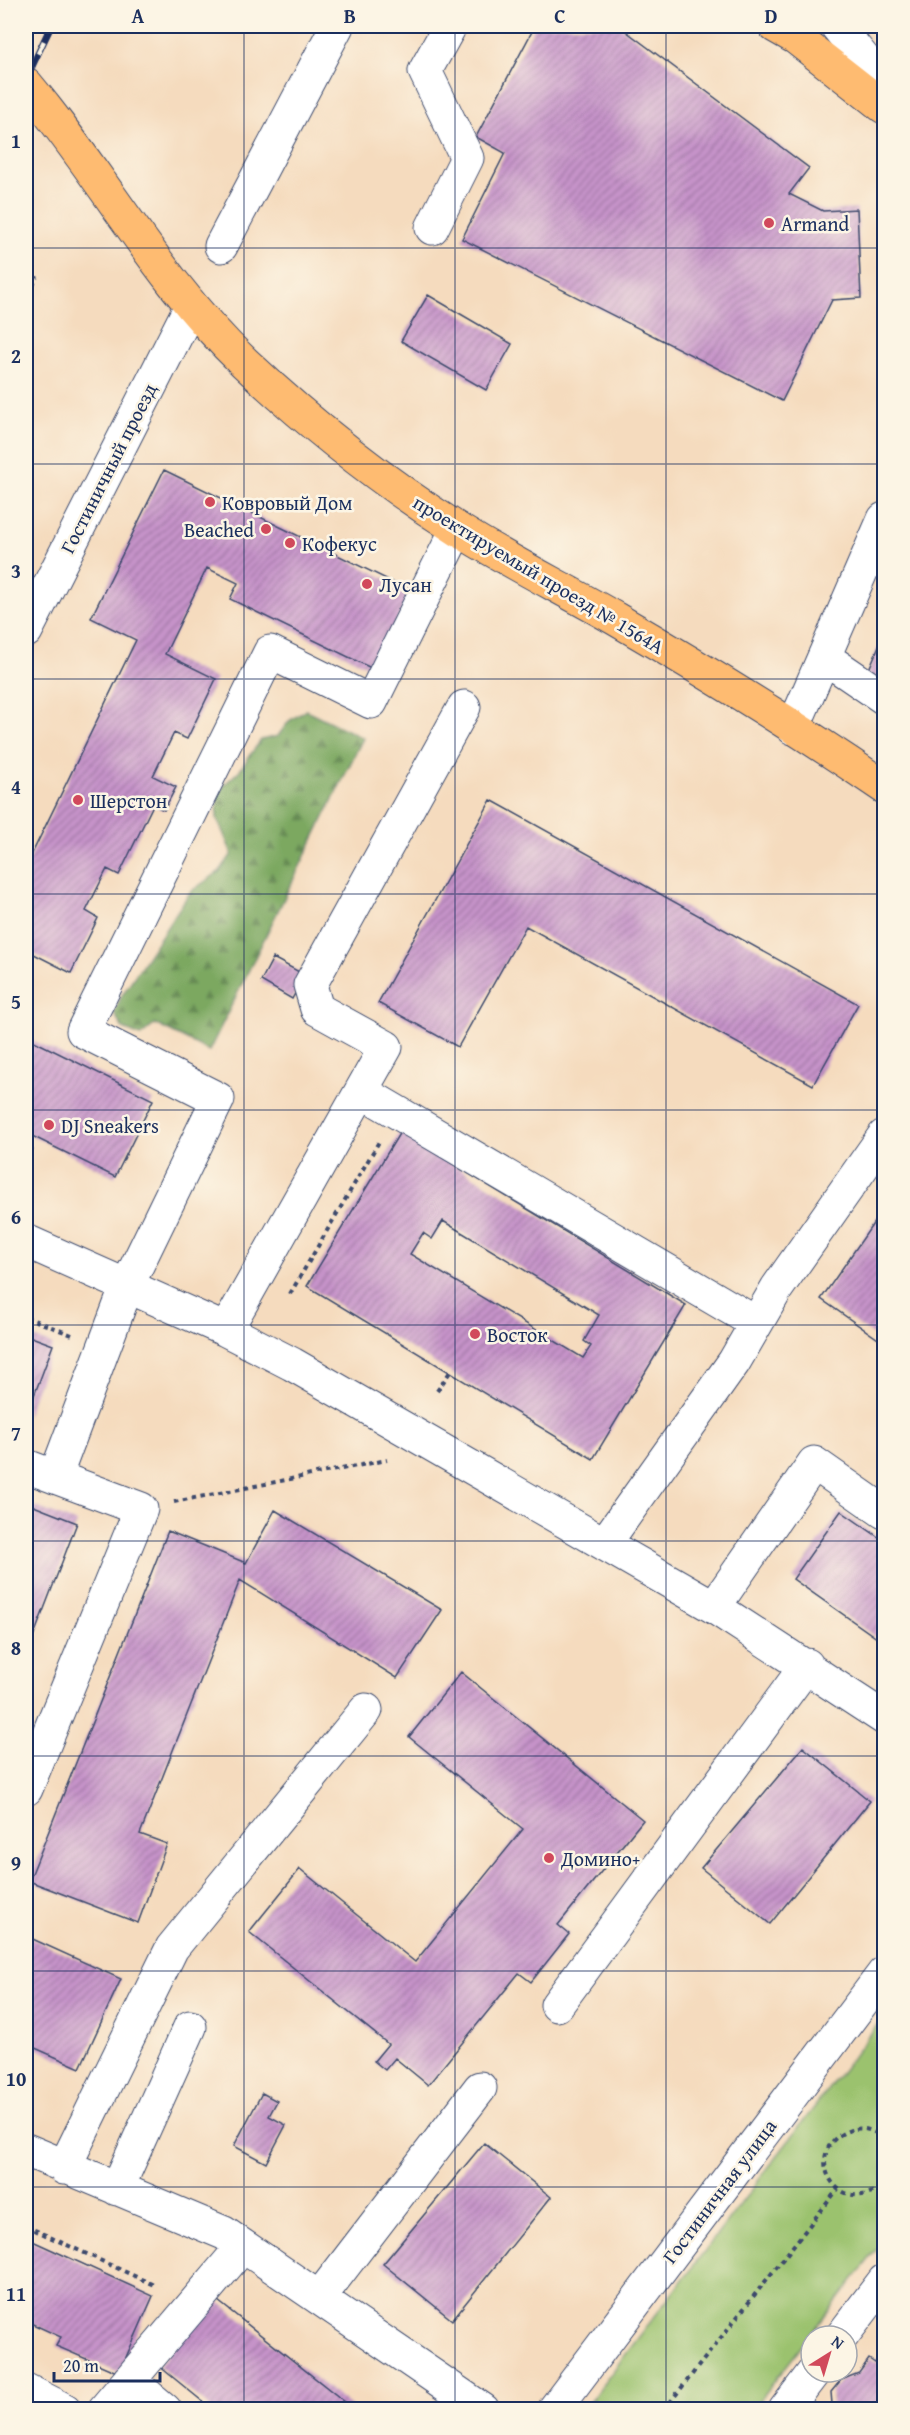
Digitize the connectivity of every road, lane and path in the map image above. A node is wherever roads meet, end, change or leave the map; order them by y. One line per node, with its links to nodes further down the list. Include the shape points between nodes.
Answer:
1 (337, 26): 9 (street)
2 (450, 26): 8 (street, via 425,71 467,158)
3 (776, 26): 7 (main road)
4 (837, 26): 6 (street)
5 (26, 84): 12 (main road, проектируемый проезд № 1564А)
6 (885, 84)
7 (885, 107)
8 (432, 228)
9 (221, 246)
10 (37, 276): 11 (path)
11 (26, 303)
12 (191, 306): 14 (main road, проектируемый проезд № 1564А, via 244,362 313,423 369,468); 15 (street, Гостиничный проезд)
13 (885, 519): 16 (street)
14 (457, 529): 19 (main road, проектируемый проезд № 1564А, via 615,618); 27 (street, via 371,702 270,652 83,1031 218,1099)
15 (26, 631)
16 (824, 657): 17 (street); 19 (street)
17 (885, 698)
18 (464, 707): 21 (street, via 310,985 317,1009 386,1047)
19 (793, 728): 20 (main road, проектируемый проезд № 1564А)
20 (885, 787)
21 (361, 1092): 22 (street); 31 (street)
22 (396, 1112): 28 (path); 30 (street)
23 (885, 1136): 30 (street)
24 (33, 1147): 25 (path)
25 (26, 1161)
26 (26, 1241): 27 (street)
27 (127, 1286): 31 (street); 32 (street)
28 (285, 1302)
29 (26, 1317): 32 (path)
30 (756, 1323): 39 (street, via 734,1362)
31 (226, 1330): 39 (street)
32 (104, 1347): 36 (street)
33 (450, 1372): 34 (path)
34 (437, 1391)
35 (394, 1458): 37 (path)
36 (40, 1471): 37 (street)
37 (141, 1509): 44 (street)
38 (885, 1512): 40 (street, via 814,1463)
39 (605, 1543): 40 (street)
40 (714, 1607): 41 (street)
41 (807, 1665): 43 (street); 46 (street)
42 (366, 1710): 53 (street, via 172,1948)
43 (885, 1718)
44 (26, 1789)
45 (885, 1973): 70 (street, Гостиничная улица)
46 (557, 2005)
47 (190, 2027): 55 (street)
48 (480, 2088): 60 (street)
49 (885, 2130): 50 (path)
50 (880, 2135): 51 (path); 56 (path, via 855,2128 832,2141 825,2166)
51 (885, 2140)
52 (26, 2150): 53 (street)
53 (64, 2168): 55 (street)
54 (885, 2184): 56 (path, via 863,2196)
55 (117, 2188): 58 (street, via 225,2233)
56 (838, 2189): 71 (path)
57 (26, 2226): 59 (path)
58 (243, 2246): 60 (street); 63 (street)
59 (156, 2286)
60 (319, 2298): 69 (street)
61 (878, 2302): 62 (street)
62 (855, 2324)
63 (129, 2380): 67 (street); 68 (street)
64 (805, 2384): 72 (street)
65 (26, 2390): 66 (street)
66 (65, 2409)
67 (104, 2409)
68 (165, 2409)
69 (483, 2409)
70 (554, 2409)
71 (664, 2409)
72 (785, 2409)

